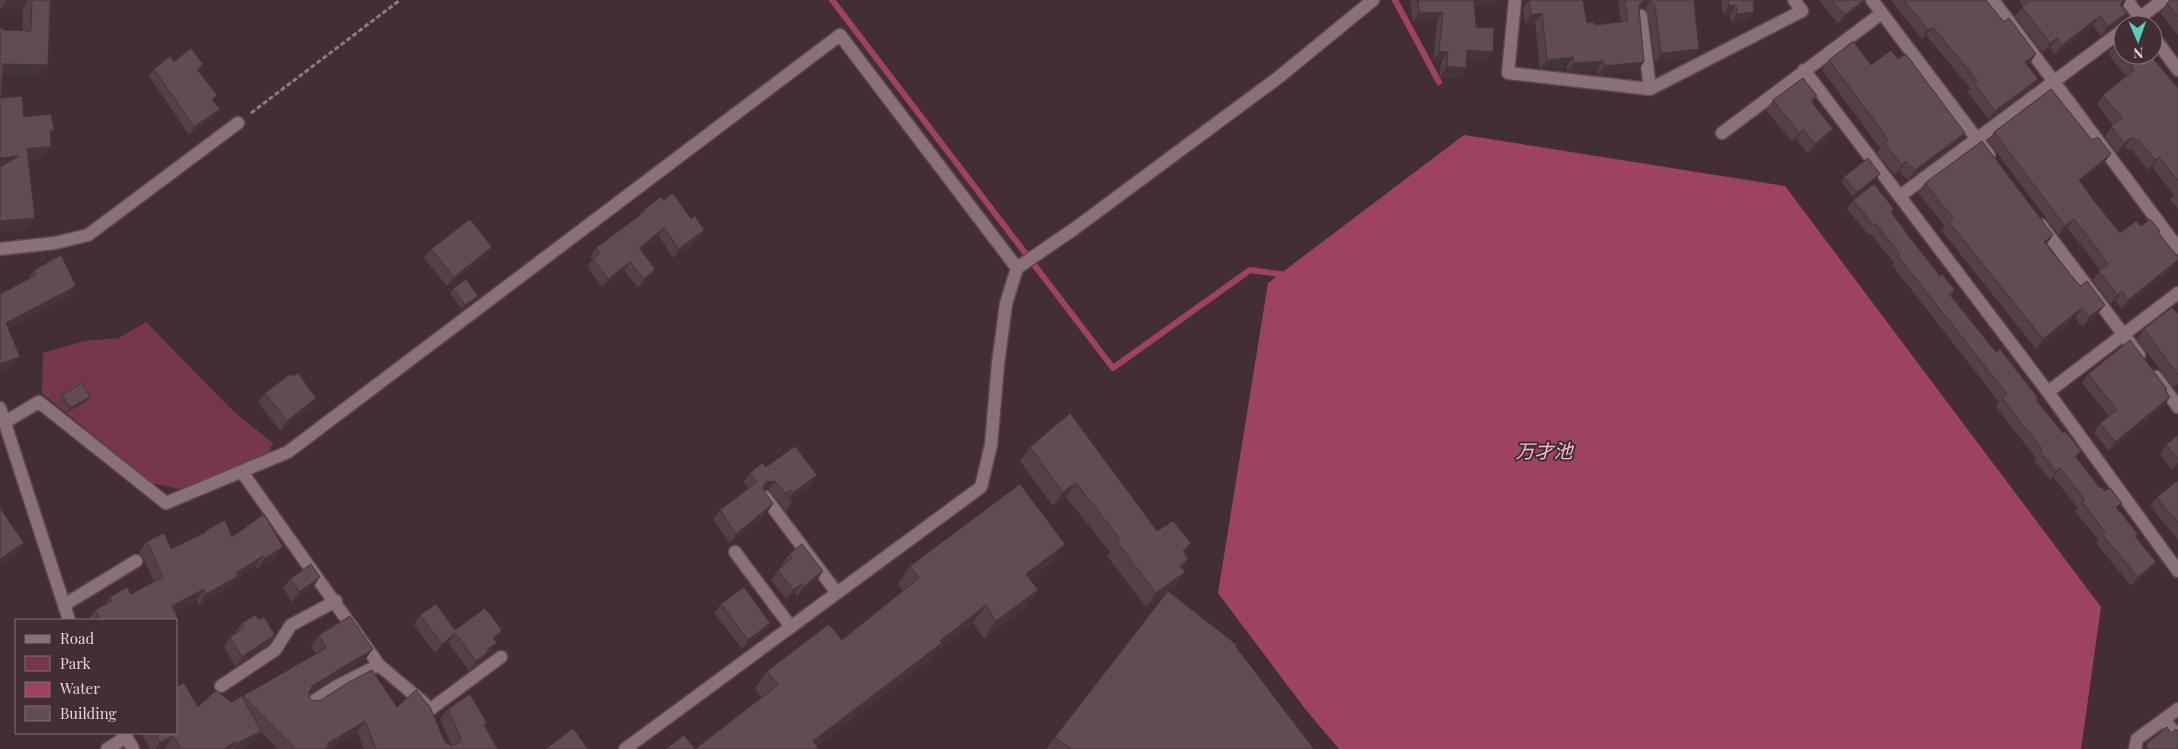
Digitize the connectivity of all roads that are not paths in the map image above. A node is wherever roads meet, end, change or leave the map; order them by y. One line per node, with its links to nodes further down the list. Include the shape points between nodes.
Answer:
1 (1372, 0): 26 (street, via 1279,77)
2 (1515, 0): 17 (street, via 1508,73)
3 (1794, 0): 17 (street, via 1802,11)
4 (1872, 0): 8 (street)
5 (1993, 0): 16 (street)
6 (2127, 0): 9 (street)
7 (2163, 0): 10 (street)
8 (1882, 13): 14 (street); 20 (street)
9 (2134, 15)
10 (2146, 15)
11 (1641, 16): 17 (street)
12 (2113, 38): 16 (street)
13 (2163, 50): 15 (street)
14 (1804, 70): 19 (street); 22 (street)
15 (2178, 70)
16 (2054, 82): 20 (street); 24 (street)
17 (1650, 89)
18 (238, 123): 25 (street, via 88,235)
19 (1722, 133)
20 (1977, 139): 21 (street); 22 (street)
21 (1994, 163)
22 (1900, 196): 29 (street)
23 (2036, 217): 28 (street)
24 (2178, 248)
25 (0, 250)
26 (1017, 268): 33 (street, via 840,35 288,452); 38 (street, via 1006,304 991,445 980,487)
27 (2178, 293): 28 (street)
28 (2124, 334): 29 (street); 30 (street)
29 (2048, 392): 37 (street)
30 (2178, 407)
31 (0, 408): 32 (street)
32 (5, 422): 33 (street, via 39,402 166,503); 40 (street)
33 (242, 472): 39 (street)
34 (765, 497): 38 (street)
35 (735, 552): 42 (street)
36 (136, 561): 40 (street)
37 (2178, 571)
38 (837, 593): 42 (street)
39 (336, 601): 44 (street); 45 (street, via 291,625 275,650)
40 (64, 605): 41 (street)
41 (69, 619)
42 (791, 627): 55 (street)
43 (501, 657): 48 (street)
44 (380, 665): 46 (street); 48 (street)
45 (220, 686)
46 (309, 704)
47 (2178, 709): 49 (street)
48 (428, 710): 50 (street)
49 (2164, 719): 52 (street); 56 (street, via 2137,739)
50 (434, 726)
51 (125, 735): 53 (street); 54 (street)
52 (2178, 737)
53 (107, 749)
54 (133, 749)
55 (625, 749)
56 (2135, 749)

